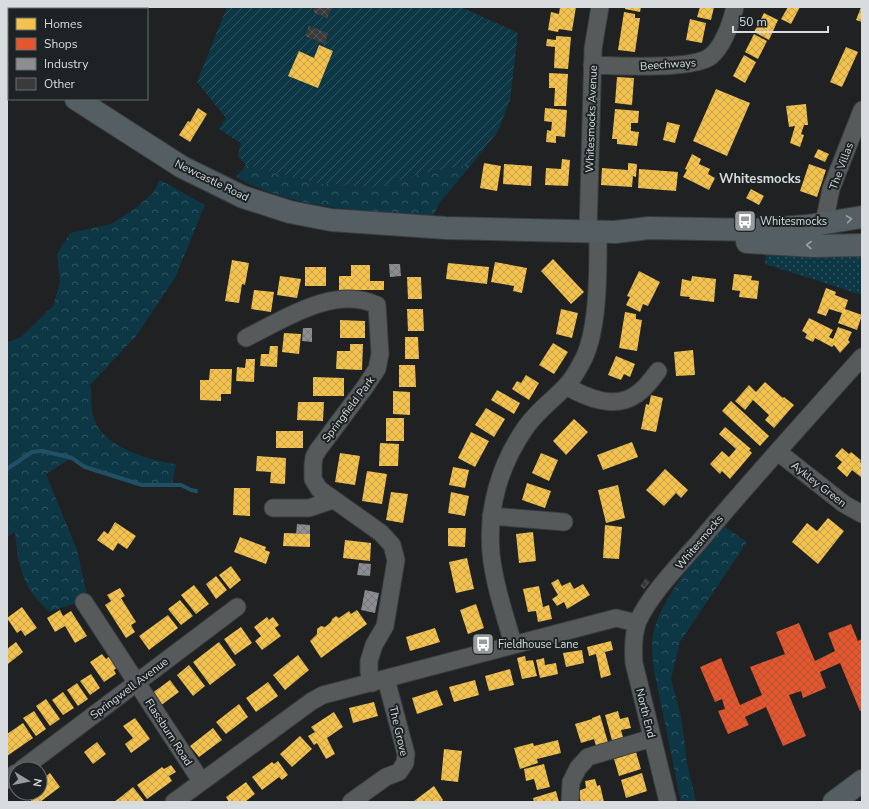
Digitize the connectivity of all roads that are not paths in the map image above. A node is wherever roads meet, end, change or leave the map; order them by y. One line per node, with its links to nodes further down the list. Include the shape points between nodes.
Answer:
1 (600, 7): 3 (street, Whitesmocks Avenue)
2 (735, 7): 3 (street, Beechways, via 731,21 710,58 700,62 660,66)
3 (592, 65): 8 (street, Whitesmocks Avenue)
4 (78, 100): 8 (highway, Newcastle Road, via 182,167 243,197 290,212 331,220 436,228)
5 (862, 110): 7 (street, The Villas, via 831,189)
6 (862, 217): 7 (highway, one-way to 6)
7 (824, 223): 8 (highway, via 755,230 649,228)
8 (600, 232): 9 (highway, one-way to 8, via 813,246 652,239); 13 (street, Whitesmocks Avenue, via 592,331 585,356)
9 (862, 245)
10 (246, 338): 15 (street, Springfield Park, via 314,304 329,300 369,301 377,305 380,354 377,369 314,457 313,479 319,489)
11 (862, 357): 14 (street, Whitesmocks)
12 (658, 371): 13 (street, via 636,395 624,400 594,400)
13 (566, 386): 18 (street, Whitesmocks Avenue, via 540,409 515,445 502,472)
14 (778, 452): 17 (street, Aykley Green, via 844,504); 22 (street, Whitesmocks, via 656,593)
15 (333, 500): 16 (street, via 309,508); 24 (street, Springfield Park, via 381,533 392,545 396,560 385,626 374,645 369,661 369,672)
16 (273, 508)
17 (862, 514)
18 (492, 516): 19 (street); 23 (street, Whitesmocks Avenue, via 491,553)
19 (564, 522)
20 (84, 602): 25 (street, Flassburn Road)
21 (237, 607): 25 (street, Springwell Avenue)
22 (637, 623): 23 (street, via 616,618); 26 (street, North End, via 633,649 634,663)
23 (512, 644): 24 (street)
24 (379, 681): 28 (street, via 312,701); 31 (street, The Grove, via 406,754 405,763 399,772 386,777)
25 (136, 682): 27 (street, Springwell Avenue); 28 (street, Flassburn Road)
26 (652, 738): 32 (street, via 588,757 578,768 571,782); 33 (street, North End)
27 (32, 761)
28 (201, 781): 30 (street)
29 (862, 781): 34 (highway)
30 (174, 802)
31 (351, 802)
32 (570, 802)
33 (668, 802)
34 (834, 802)

